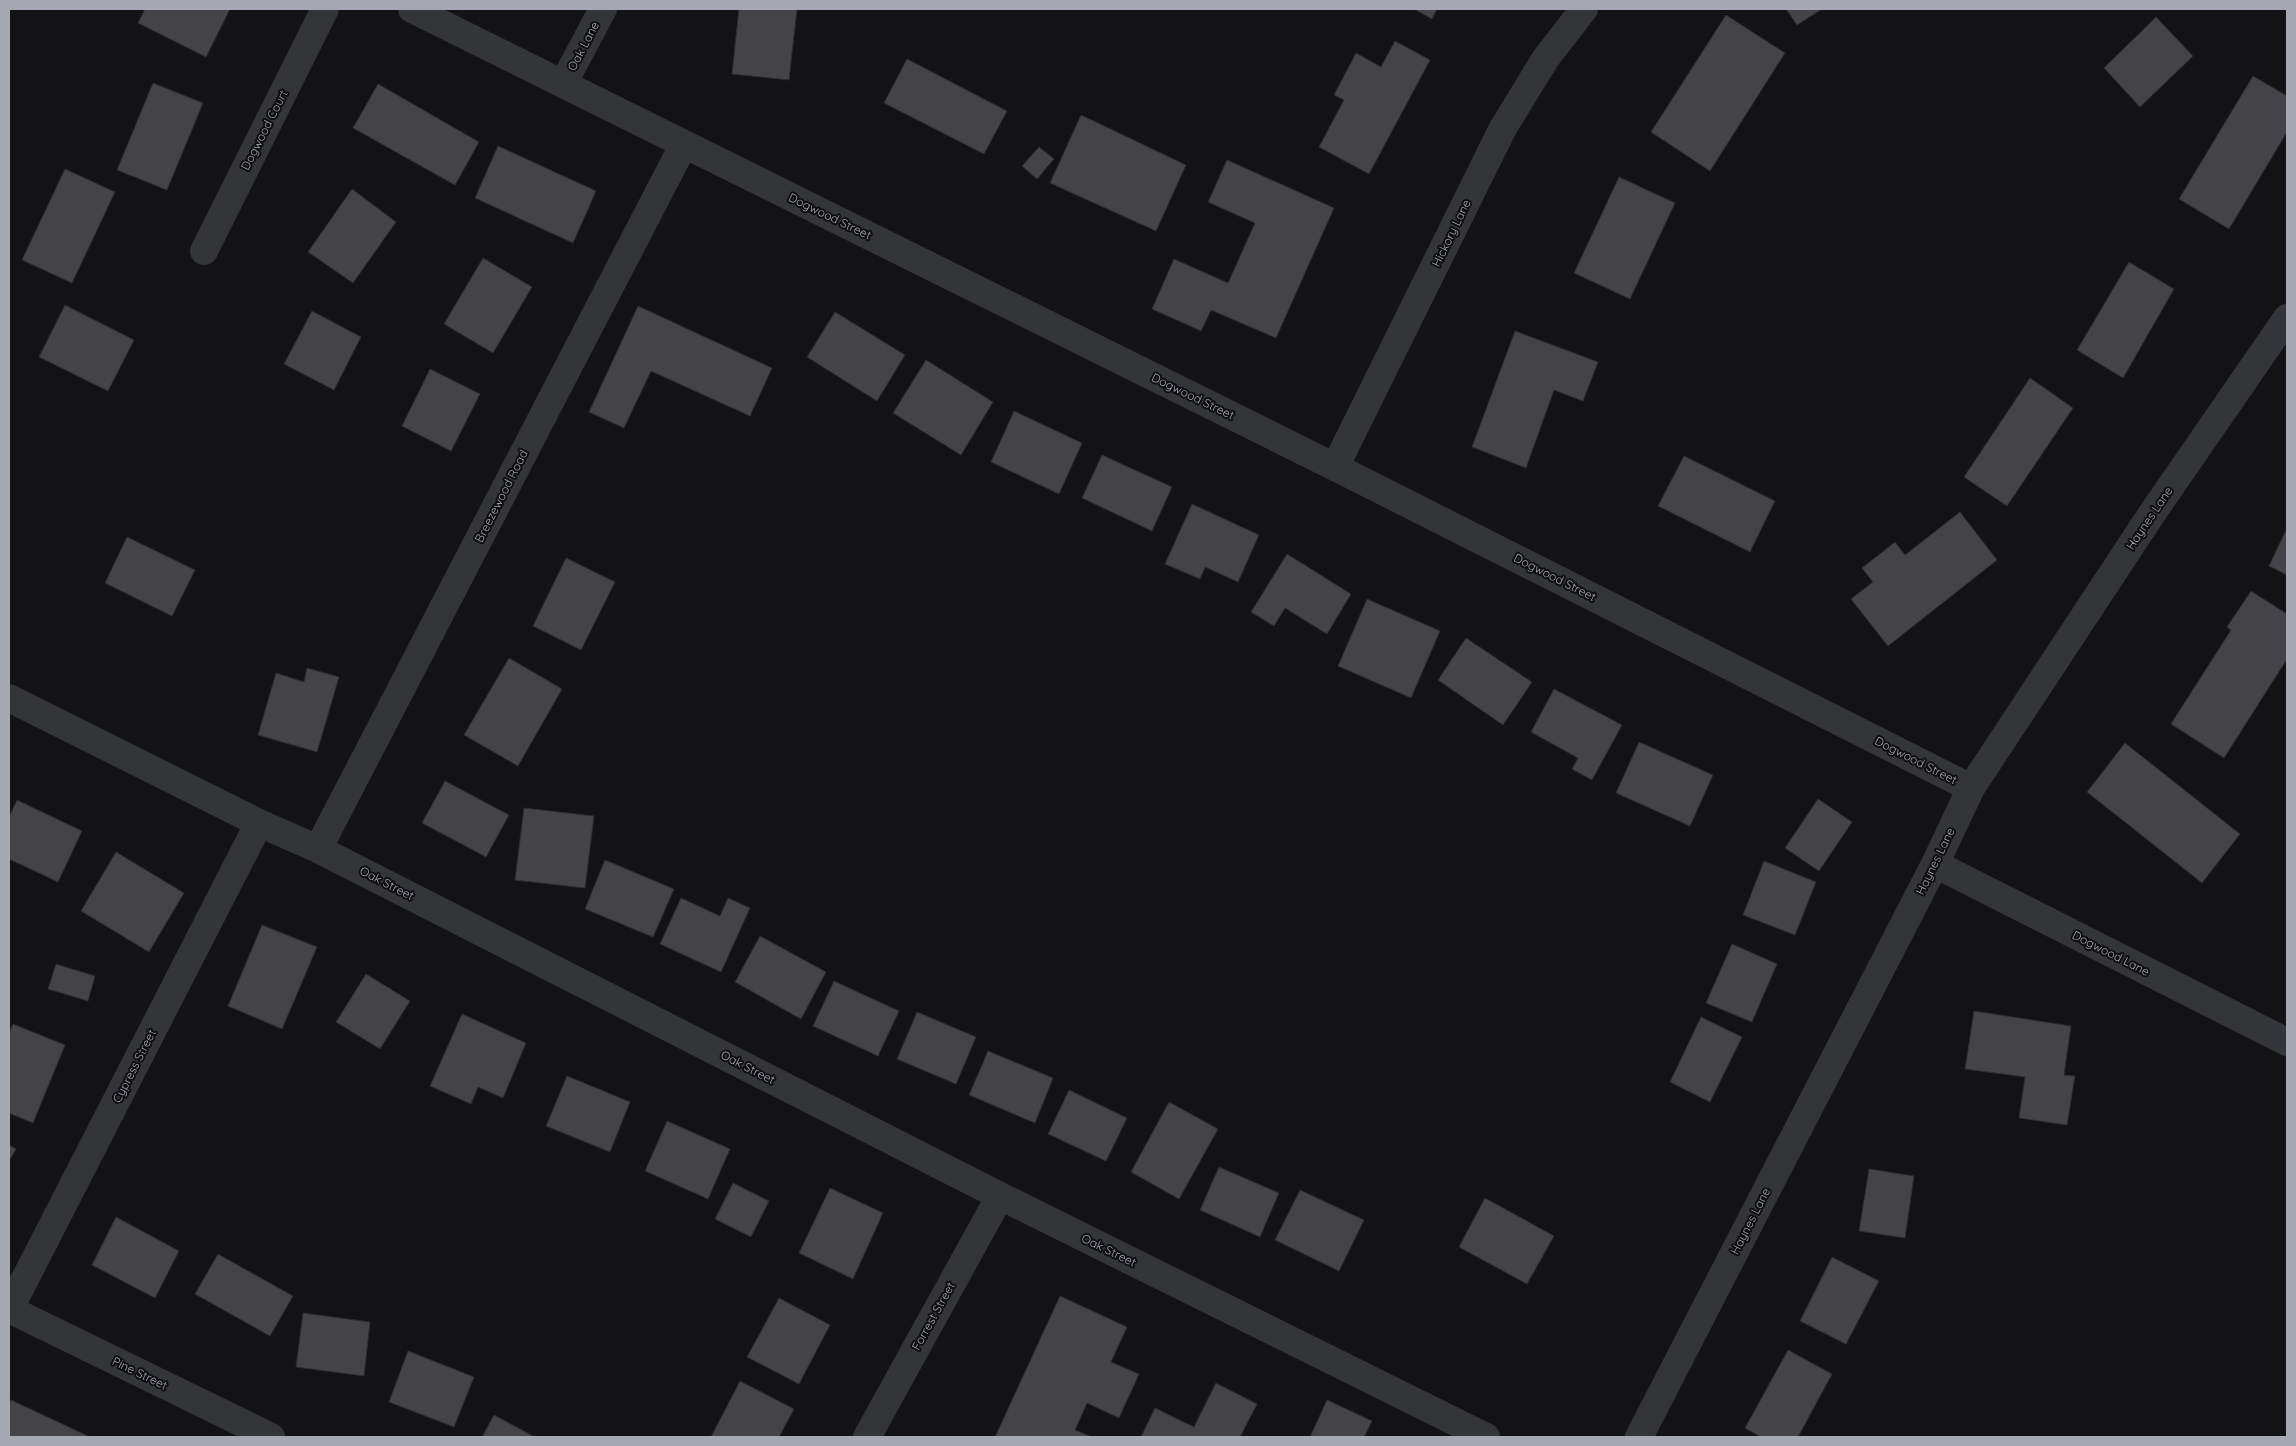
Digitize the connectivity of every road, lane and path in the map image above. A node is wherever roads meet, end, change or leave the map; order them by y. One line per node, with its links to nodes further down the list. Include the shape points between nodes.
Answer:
1 (325, 9): 7 (street, Dogwood Court)
2 (412, 9): 5 (street, Dogwood Street)
3 (603, 9): 5 (street, Oak Lane)
4 (1584, 9): 9 (street, Hickory Lane, via 1546,58 1504,128)
5 (564, 84): 6 (street, Dogwood Street)
6 (684, 144): 9 (street, Dogwood Street); 13 (street, Breezewood Road)
7 (204, 251)
8 (2287, 318): 11 (street, Haynes Lane, via 2151,515)
9 (1336, 467): 11 (street, Dogwood Street)
10 (9, 698): 12 (street, Oak Street)
11 (1970, 788): 14 (street, Haynes Lane)
12 (259, 822): 13 (street, Oak Street); 17 (street, Cypress Street)
13 (318, 849): 16 (street, Oak Street)
14 (1935, 864): 15 (street, Dogwood Lane); 21 (street, Haynes Lane)
15 (2287, 1042)
16 (1000, 1196): 19 (street, Forrest Street); 20 (street, Oak Street)
17 (9, 1309): 18 (street, Pine Street)
18 (271, 1437)
19 (867, 1437)
20 (1486, 1437)
21 (1639, 1437)

